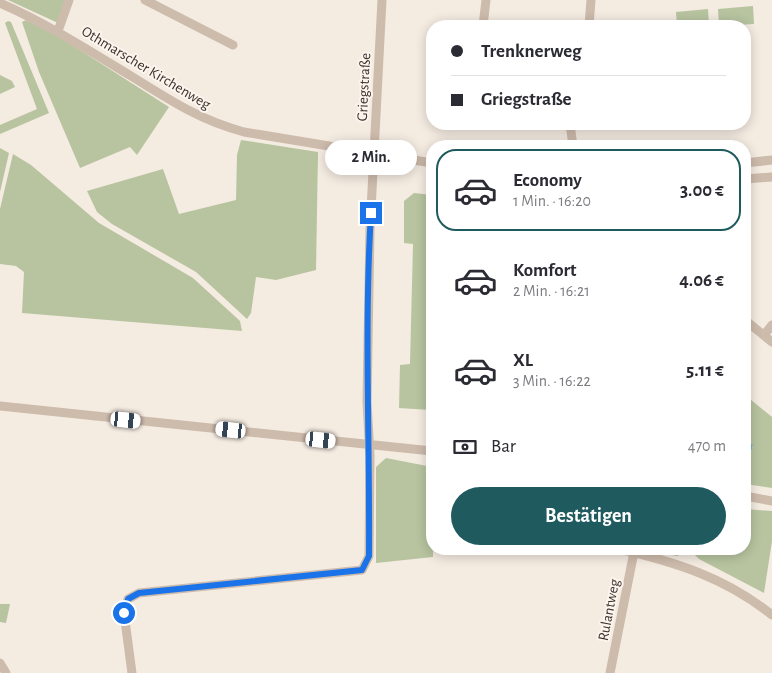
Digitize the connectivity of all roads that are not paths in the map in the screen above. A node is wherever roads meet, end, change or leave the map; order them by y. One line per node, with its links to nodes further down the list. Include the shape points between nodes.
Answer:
1 (69, 0): 9 (street)
2 (145, 0): 10 (street)
3 (382, 0): 11 (street, Griegstraße)
4 (486, 0): 7 (street)
5 (591, 0): 8 (street)
6 (0, 3): 9 (street, Othmarscher Kirchenweg)
7 (484, 20)
8 (590, 20)
9 (58, 31): 11 (street, Othmarscher Kirchenweg, via 190,113 218,126)
10 (233, 45)
11 (375, 152): 13 (street, Othmarscher Kirchenweg); 22 (street, Griegstraße, via 367,402)
12 (772, 160): 14 (street)
13 (426, 162)
14 (751, 162)
15 (772, 177): 16 (street)
16 (751, 179)
17 (751, 325): 19 (street)
18 (772, 325): 19 (street)
19 (764, 335): 20 (street)
20 (772, 342)
21 (0, 406): 22 (street)
22 (370, 444): 23 (street); 31 (street, Griegstraße, via 369,556 362,570 139,593 128,599 124,613)
23 (426, 451)
24 (751, 497): 25 (street)
25 (772, 501)
26 (633, 555): 32 (street, Rulantweg)
27 (644, 555): 28 (street, via 679,565 740,590)
28 (772, 615)
29 (0, 663): 30 (street)
30 (6, 673)
31 (132, 673)
32 (610, 673)

